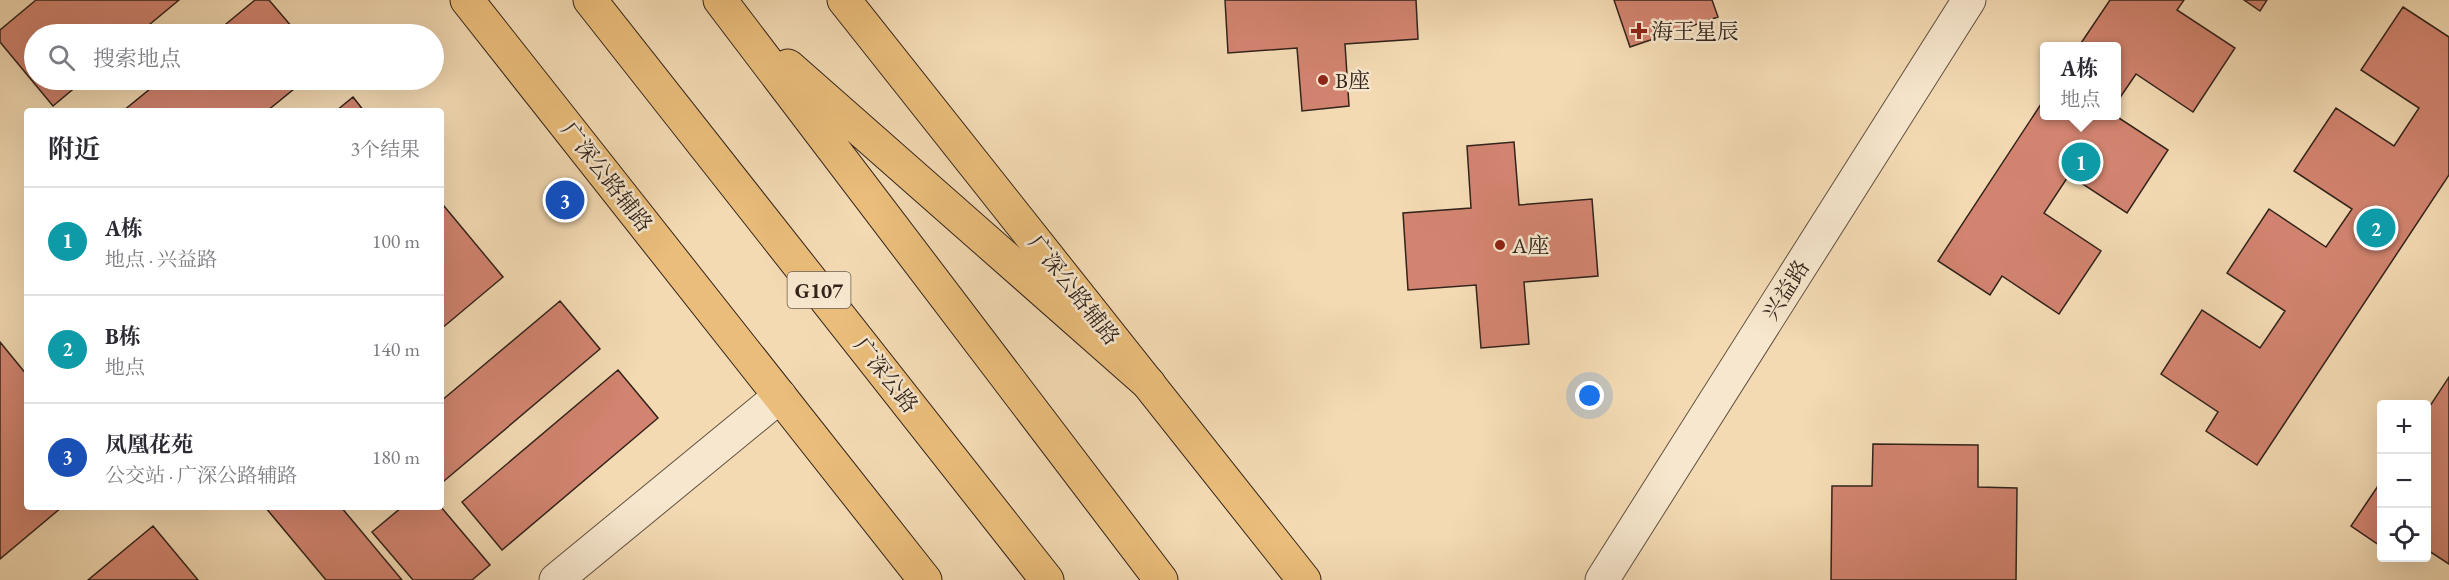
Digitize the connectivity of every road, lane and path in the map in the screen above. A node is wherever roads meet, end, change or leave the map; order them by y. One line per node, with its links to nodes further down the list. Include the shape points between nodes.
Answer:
1 (467, 0): 7 (main road, 广深公路辅路)
2 (590, 0): 10 (main road, 广深公路 / G107)
3 (844, 0): 6 (main road, 广深公路辅路)
4 (1969, 0): 13 (street, 兴益路)
5 (726, 8): 6 (main road); 11 (main road)
6 (1149, 384): 12 (main road, 广深公路辅路)
7 (780, 396): 8 (street); 9 (main road, 广深公路辅路)
8 (556, 580)
9 (925, 580)
10 (1047, 580)
11 (1161, 580)
12 (1304, 580)
13 (1602, 580)

